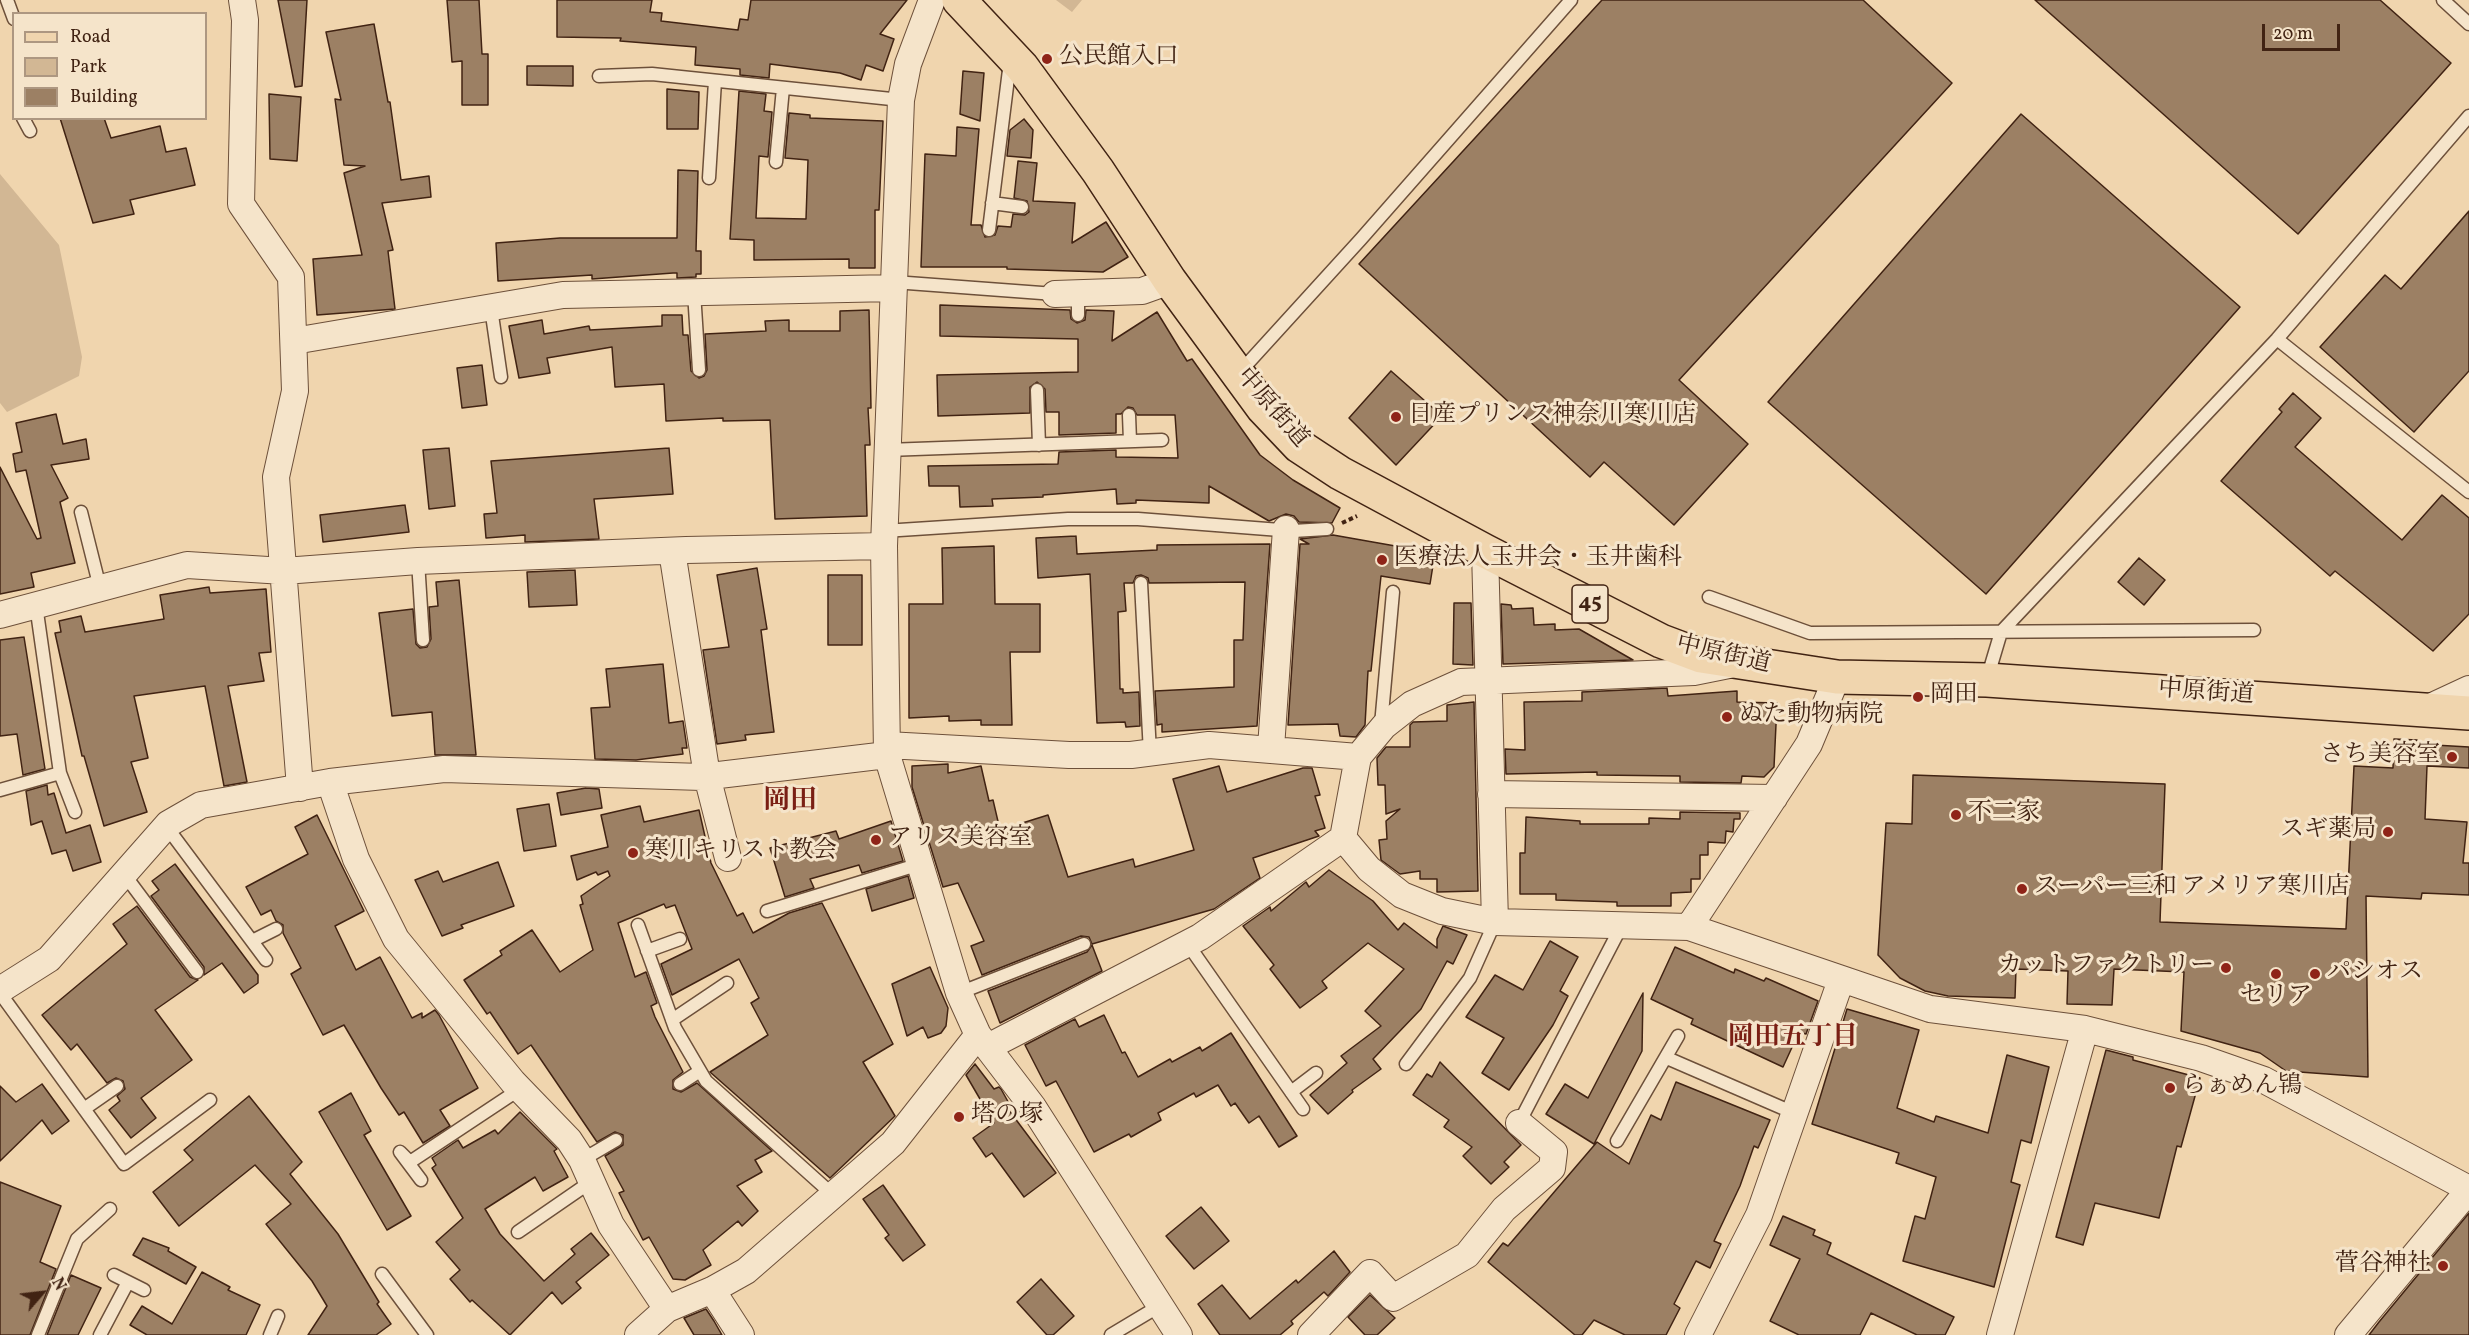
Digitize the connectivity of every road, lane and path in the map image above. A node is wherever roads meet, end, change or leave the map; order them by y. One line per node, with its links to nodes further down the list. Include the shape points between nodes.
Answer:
1 (242, 0): 26 (street, via 245,21 241,204 291,277)
2 (932, 0): 11 (street, via 908,64)
3 (958, 0): 7 (main road, 中原街道 / 45)
4 (1571, 0): 28 (lane)
5 (2443, 0): 6 (lane)
6 (2469, 24)
7 (1011, 55): 17 (lane); 20 (main road, 中原街道 / 45, via 1098,171)
8 (599, 76): 9 (lane, via 652,74)
9 (715, 81): 10 (lane); 16 (lane)
10 (783, 88): 11 (lane); 15 (lane)
11 (901, 100): 21 (street)
12 (2469, 116): 25 (lane)
13 (24, 120): 14 (lane)
14 (30, 131)
15 (776, 162)
16 (709, 178)
17 (992, 203): 18 (lane); 19 (lane)
18 (1022, 207)
19 (989, 230)
20 (1170, 281): 23 (street, via 1142,291); 28 (main road, 中原街道 / 45)
21 (894, 285): 22 (street); 23 (lane); 35 (street)
22 (694, 292): 24 (street, via 563,295); 27 (lane)
23 (1070, 301)
24 (491, 308): 26 (street); 29 (lane)
25 (2277, 339): 36 (lane); 53 (lane)
26 (294, 341): 45 (street, via 295,391 276,477)
27 (699, 370)
28 (1238, 374): 43 (main road, 中原街道 / 45, via 1299,446 1340,473)
29 (501, 377)
30 (1037, 390): 34 (lane)
31 (1130, 415): 33 (lane)
32 (1162, 440): 33 (lane)
33 (1130, 441): 34 (lane)
34 (1038, 445): 35 (lane)
35 (887, 450): 41 (street)
36 (2469, 492)
37 (81, 512): 47 (lane)
38 (1362, 513): 39 (path)
39 (1328, 529): 40 (lane)
40 (1286, 530): 41 (lane, via 1138,519 1080,519); 63 (street)
41 (884, 538): 42 (street); 64 (street)
42 (672, 550): 44 (street); 68 (street)
43 (1485, 551): 55 (main road, 中原街道 / 45, via 1661,641 1701,656); 57 (street)
44 (418, 561): 45 (street); 54 (lane)
45 (285, 571): 47 (street, via 187,565); 70 (street)
46 (1141, 583): 65 (lane)
47 (100, 588): 50 (street)
48 (1393, 592): 62 (lane)
49 (1709, 597): 53 (lane, via 1810,633)
50 (36, 605): 51 (street); 67 (lane)
51 (0, 615)
52 (2254, 630): 53 (lane)
53 (2001, 632): 58 (lane)
54 (423, 640)
55 (1741, 663): 56 (main road, 中原街道 / 45); 57 (street, via 1694,672)
56 (1837, 677): 58 (main road, 中原街道 / 45); 73 (street, via 1809,744)
57 (1488, 681): 62 (street, via 1461,682 1413,704); 72 (street)
58 (1987, 681): 60 (main road, 中原街道 / 45)
59 (2469, 688): 60 (street)
60 (2426, 709): 61 (main road, 中原街道 / 45)
61 (2469, 713)
62 (1380, 730): 66 (street)
63 (1271, 748): 65 (street, via 1209,745); 66 (street)
64 (887, 750): 65 (street); 68 (street); 78 (street)
65 (1150, 753)
66 (1358, 757): 76 (street)
67 (60, 773): 71 (lane); 74 (lane)
68 (707, 776): 69 (street, via 444,769); 77 (street)
69 (330, 782): 70 (street); 107 (street, via 356,859 396,939)
70 (300, 788): 75 (street, via 201,805)
71 (0, 790)
72 (1491, 794): 73 (street); 81 (street)
73 (1774, 798): 84 (street)
74 (75, 812)
75 (166, 826): 79 (street); 87 (lane)
76 (1343, 838): 81 (street, via 1370,869 1402,895 1442,911); 88 (street)
77 (728, 858)
78 (920, 864): 80 (lane); 96 (street)
79 (124, 874): 92 (lane); 95 (street, via 49,959)
80 (767, 910)
81 (1495, 922): 83 (street); 102 (lane, via 1470,978)
82 (638, 925): 90 (lane)
83 (1622, 926): 84 (street); 113 (lane)
84 (1689, 927): 93 (street)
85 (276, 929): 87 (lane)
86 (680, 939): 90 (lane)
87 (252, 941): 91 (lane)
88 (1188, 943): 100 (street); 108 (lane)
89 (1084, 944): 96 (lane)
90 (647, 951): 97 (lane)
91 (266, 960)
92 (197, 972)
93 (1841, 980): 98 (street, via 1930,1009); 112 (street)
94 (728, 983): 97 (lane)
95 (0, 991): 110 (lane)
96 (959, 993): 100 (street)
97 (672, 1020): 103 (lane)
98 (2085, 1029): 118 (street, via 2201,1058 2264,1080); 140 (street)
99 (1678, 1036): 101 (lane)
100 (983, 1041): 119 (street, via 893,1143); 127 (street, via 1034,1107)
101 (1667, 1058): 112 (lane); 115 (lane)
102 (1406, 1064)
103 (700, 1071): 105 (lane); 119 (lane, via 706,1081)
104 (1316, 1073): 108 (lane)
105 (680, 1084)
106 (117, 1086): 110 (lane)
107 (520, 1089): 116 (street, via 569,1140); 117 (lane, via 410,1162 400,1152)
108 (1291, 1092): 111 (lane)
109 (210, 1100): 110 (lane, via 124,1164)
110 (84, 1109)
111 (1303, 1109)
112 (1794, 1113): 139 (street, via 1758,1215)
113 (1519, 1123): 138 (street, via 1554,1152 1552,1168 1504,1209 1467,1255 1393,1298 1370,1273)
114 (616, 1140): 116 (lane)
115 (1617, 1141)
116 (587, 1170): 121 (lane); 128 (street, via 611,1225)
117 (421, 1180)
118 (2469, 1189): 141 (street)
119 (832, 1194): 126 (street, via 746,1271)
120 (110, 1209): 130 (lane, via 77,1239)
121 (518, 1232)
122 (382, 1274): 133 (lane)
123 (114, 1275): 124 (lane)
124 (128, 1282): 125 (lane); 131 (lane)
125 (144, 1290)
126 (712, 1290): 128 (street); 135 (street)
127 (1161, 1304): 136 (lane); 137 (street)
128 (667, 1309): 134 (street)
129 (278, 1316): 132 (lane)
130 (38, 1335)
131 (100, 1335)
132 (270, 1335)
133 (428, 1335)
134 (638, 1335)
135 (741, 1335)
136 (1111, 1335)
137 (1179, 1335)
138 (1311, 1335)
139 (1698, 1335)
140 (2000, 1335)
141 (2348, 1335)

